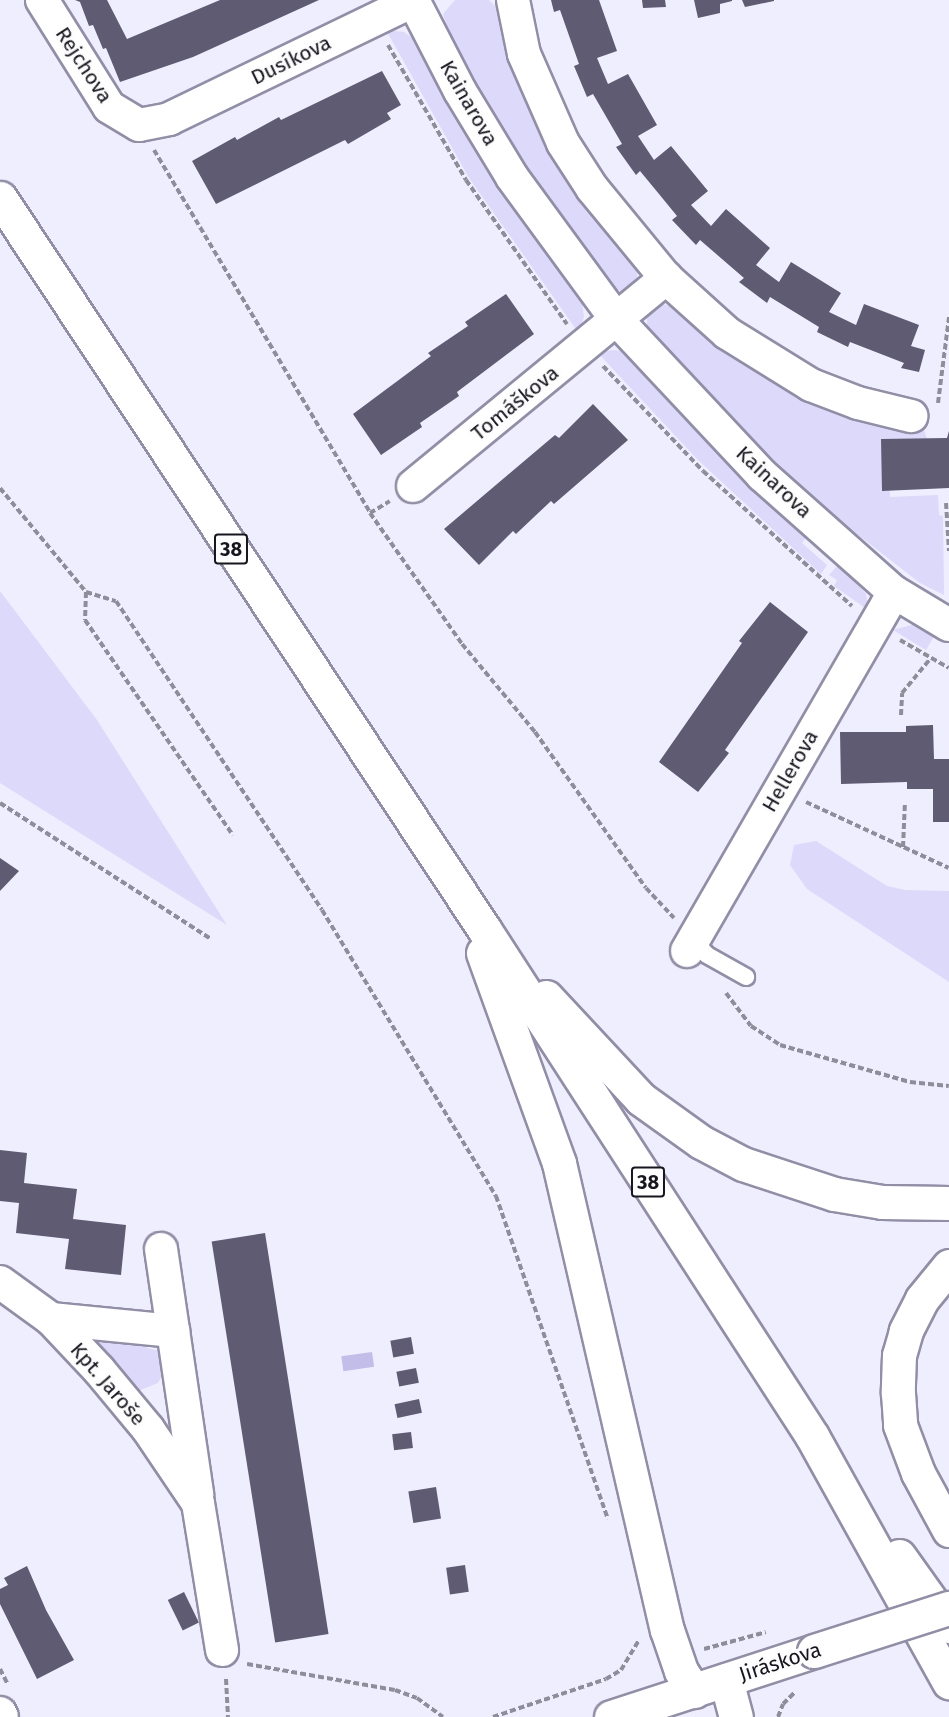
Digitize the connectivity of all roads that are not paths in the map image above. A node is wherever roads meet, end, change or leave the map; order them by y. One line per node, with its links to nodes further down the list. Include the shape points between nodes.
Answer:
1 (42, 0): 4 (street, Rejchova, via 109,107)
2 (414, 0): 4 (street, Dusíkova); 7 (street, Kainarova, via 460,91 512,177)
3 (513, 0): 6 (street, via 524,54 563,143 592,188)
4 (154, 122)
5 (0, 198): 12 (main road, 38)
6 (666, 278): 7 (street); 8 (street, via 727,333 811,385 858,403)
7 (616, 319): 9 (street, Tomáškova); 10 (street, Kainarova, via 762,475)
8 (924, 416)
9 (413, 486)
10 (894, 592): 11 (street, Kainarova); 14 (street, Hellerova)
11 (949, 625)
12 (461, 899): 13 (main road, 38); 30 (main road, via 525,1060 559,1163 667,1630 681,1671)
13 (484, 929): 16 (main road, via 641,1099 701,1142 743,1164 834,1194 882,1202); 22 (main road, 38)
14 (690, 945): 15 (lane)
15 (746, 977)
16 (949, 1203)
17 (161, 1249): 21 (street, Kpt. Jaroše)
18 (949, 1266): 24 (main road, via 922,1299 906,1331 899,1355 898,1393 900,1425 918,1473)
19 (0, 1282): 20 (street, Kpt. Jaroše)
20 (51, 1319): 21 (street); 23 (street, Kpt. Jaroše, via 148,1429)
21 (173, 1330): 23 (street, Kpt. Jaroše)
22 (812, 1436): 26 (main road, 38); 29 (main road, 38)
23 (198, 1503): 27 (street, Kpt. Jaroše)
24 (949, 1530)
25 (949, 1608): 28 (main road, Jiráskova, bridge)
26 (949, 1626)
27 (232, 1656)
28 (726, 1680): 30 (main road, Jiráskova); 32 (main road)
29 (949, 1682)
30 (694, 1691): 31 (main road, Jiráskova)
31 (611, 1717)
32 (736, 1717)

